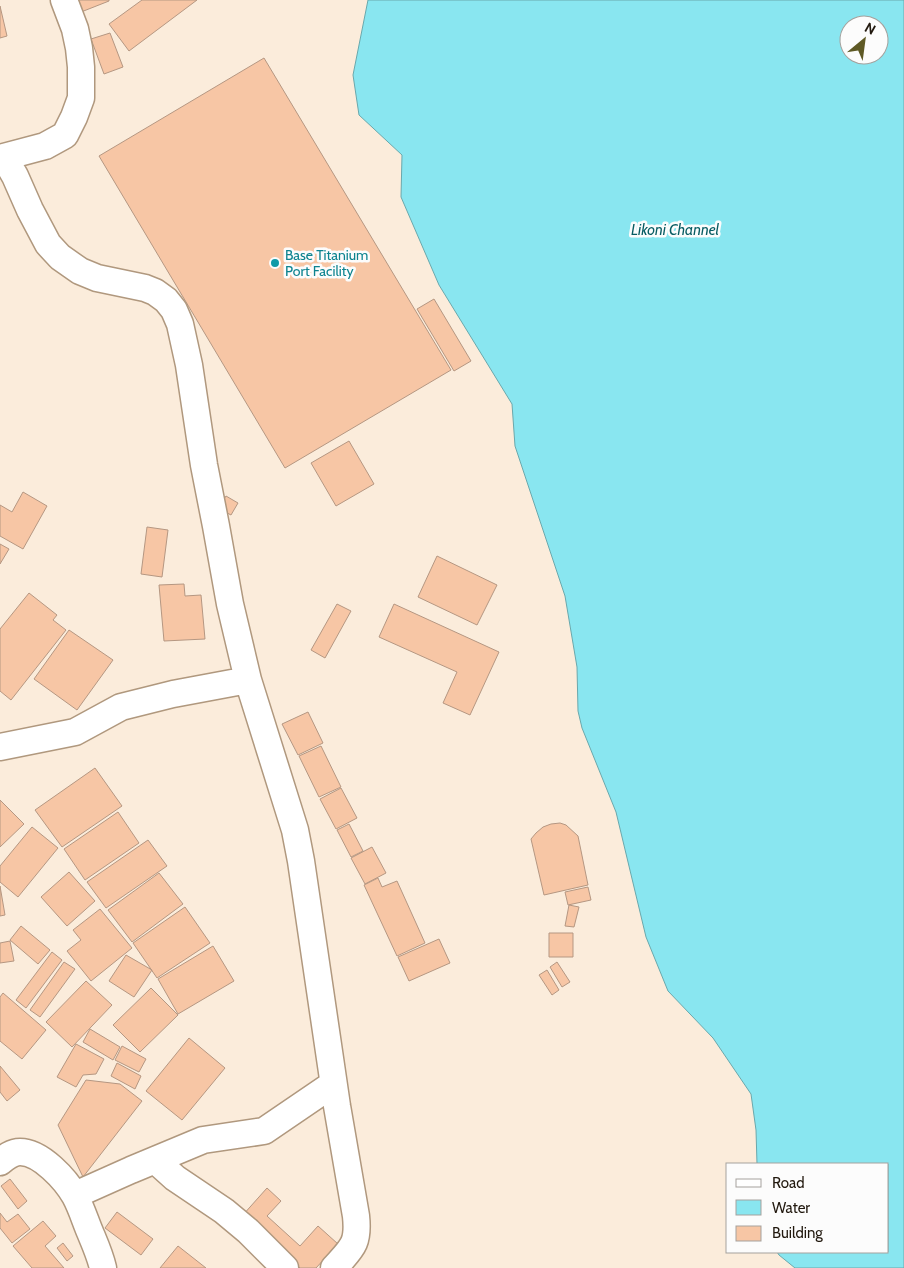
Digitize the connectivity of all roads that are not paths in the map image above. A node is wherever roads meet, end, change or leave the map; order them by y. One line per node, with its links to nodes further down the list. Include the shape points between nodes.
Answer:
1 (64, 0): 2 (street, via 75,28 81,67 80,98 74,117 65,135 45,146)
2 (2, 158): 3 (street, via 16,176 48,244 60,257 97,278 156,292 174,310 189,365 230,604)
3 (248, 680): 4 (street, via 121,706 75,732); 5 (street, via 295,830)
4 (0, 747)
5 (333, 1084): 6 (street, via 264,1131 203,1140); 11 (street, via 358,1229 350,1251)
6 (155, 1160): 8 (street); 10 (street, via 174,1178 224,1211)
7 (0, 1162): 8 (street, via 10,1154 20,1152 41,1159 58,1172)
8 (75, 1195): 9 (street)
9 (103, 1268)
10 (285, 1268)
11 (334, 1268)

